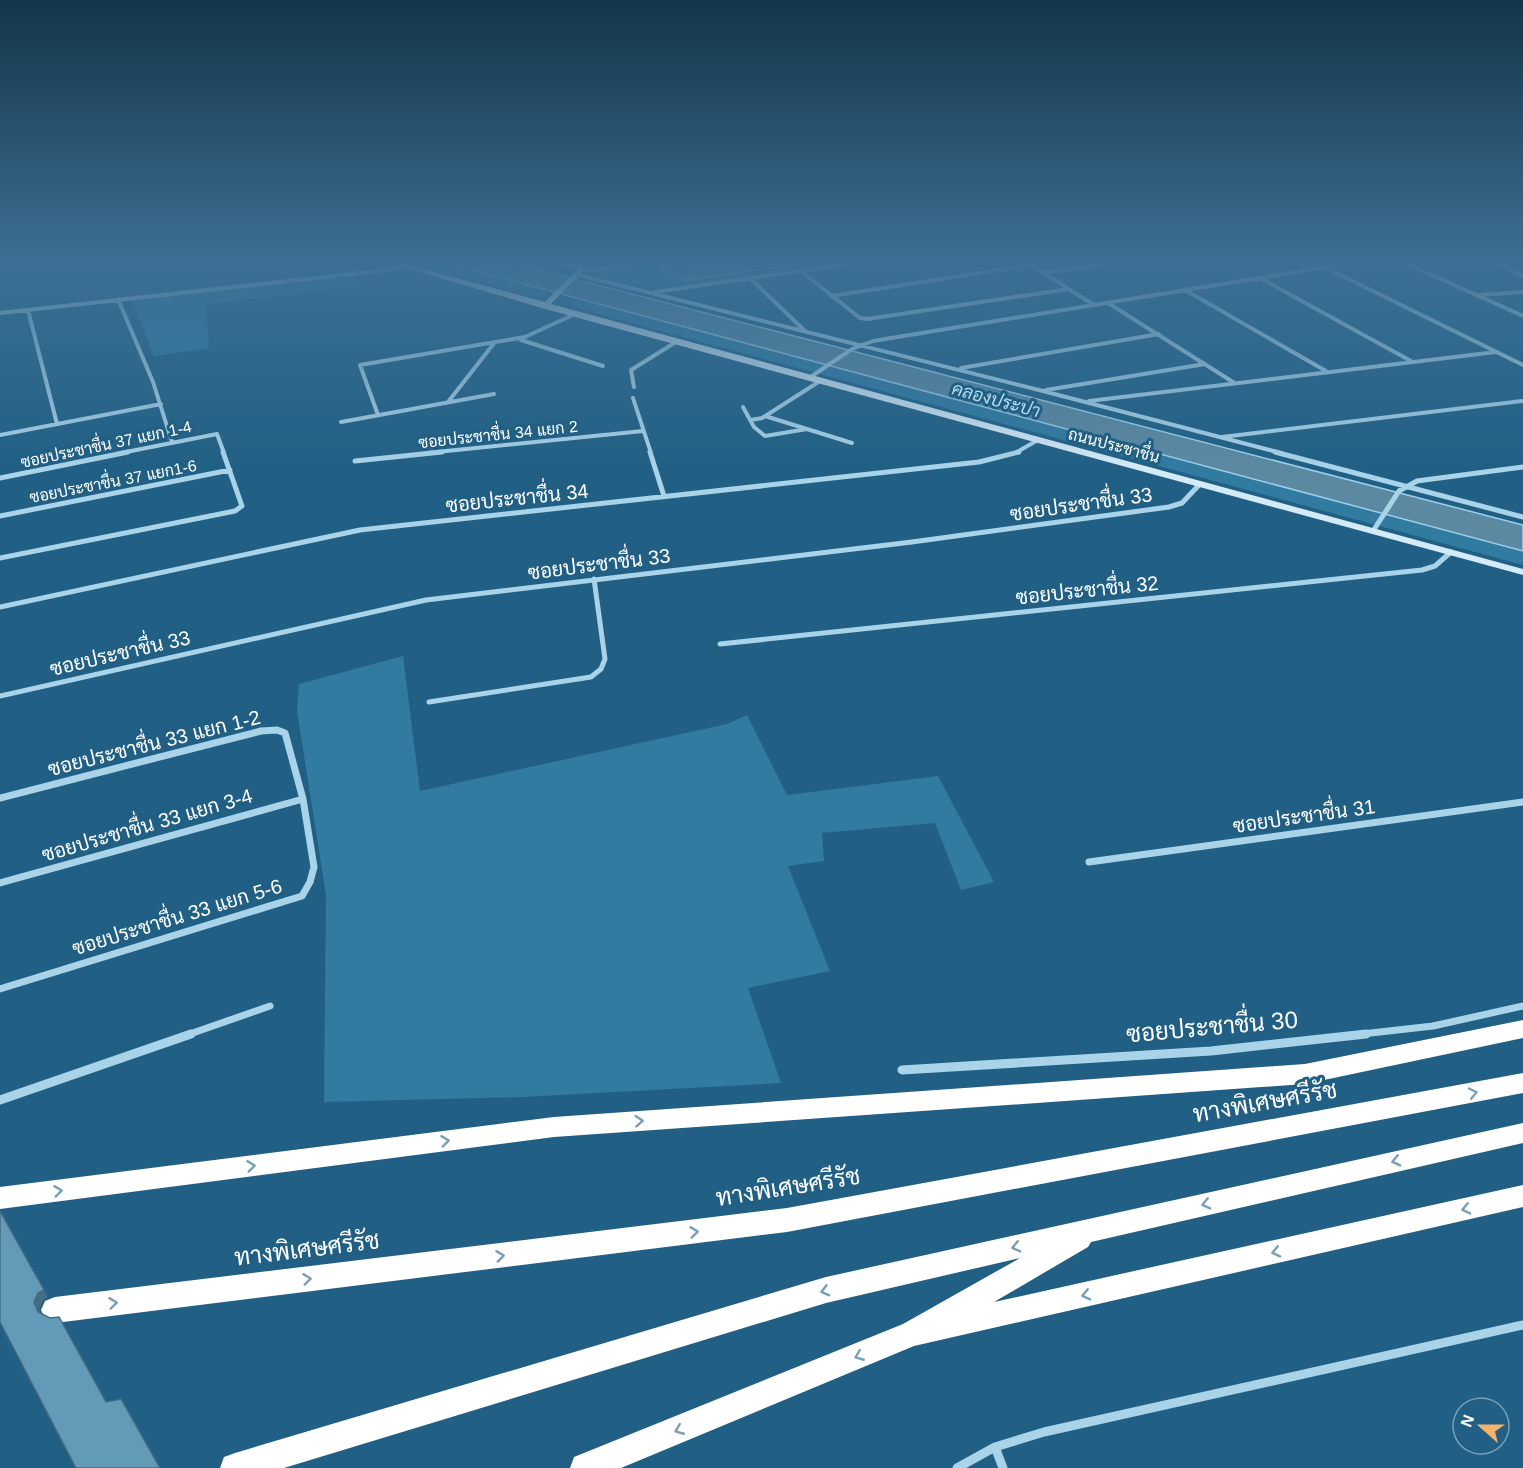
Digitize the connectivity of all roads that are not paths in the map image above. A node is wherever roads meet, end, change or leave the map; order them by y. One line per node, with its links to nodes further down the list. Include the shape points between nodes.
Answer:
1 (33, 330): 40 (street)
2 (130, 330): 34 (street)
3 (543, 330): 13 (street)
4 (631, 330): 15 (main road, ถนนประชาชื่น)
5 (799, 330): 11 (street)
6 (951, 330): 16 (street)
7 (1152, 330): 12 (street)
8 (1253, 330): 23 (street)
9 (1353, 330): 18 (street)
10 (1450, 330): 17 (street)
11 (805, 331): 16 (street)
12 (1159, 334): 19 (street); 22 (street)
13 (517, 339): 14 (street); 21 (street)
14 (495, 342): 33 (street); 36 (street, via 360,366)
15 (676, 342): 24 (main road, ถนนประชาชื่น); 27 (street, via 631,370)
16 (860, 345): 22 (street); 24 (street)
17 (1496, 352): 18 (street); 20 (street)
18 (1412, 362): 23 (street)
19 (1205, 364): 26 (street); 28 (street)
20 (1523, 365)
21 (603, 366)
22 (956, 369): 28 (street)
23 (1326, 372): 26 (street)
24 (809, 378): 25 (main road, ถนนประชาชื่น)
25 (820, 381): 37 (street); 45 (main road, ถนนประชาชื่น)
26 (1234, 383): 31 (street)
27 (634, 387)
28 (1043, 390): 31 (street)
29 (494, 394): 33 (street)
30 (633, 398): 42 (street)
31 (1083, 401): 44 (street)
32 (1522, 401): 44 (street)
33 (448, 402): 36 (street)
34 (161, 404): 40 (street); 46 (street)
35 (743, 407): 38 (street)
36 (378, 415): 39 (street)
37 (765, 416): 38 (street); 41 (street)
38 (751, 420): 41 (street, via 765,436)
39 (341, 422)
40 (57, 424): 43 (street)
41 (808, 429): 47 (street)
42 (643, 431): 48 (street, ซอยประชาชื่น 34 แยก 2); 54 (street)
43 (0, 435)
44 (1216, 437): 53 (street)
45 (1038, 440): 52 (main road, ถนนประชาชื่น); 54 (street, ซอยประชาชื่น 34, via 1012,456 979,462)
46 (172, 442): 50 (street, ซอยประชาชื่น 37 แยก 1-4, via 217,434); 51 (street, ซอยประชาชื่น 37 แยก 1-4)
47 (852, 443)
48 (355, 461)
49 (1523, 467): 53 (street, via 1417,481)
50 (230, 470): 55 (street, ซอยประชาชื่น 37 แยก1-6); 59 (street, via 240,509)
51 (0, 478)
52 (1200, 484): 57 (main road, ถนนประชาชื่น); 61 (street, ซอยประชาชื่น 33, via 1182,503 1169,507)
53 (1402, 489): 56 (street); 57 (street)
54 (664, 496): 62 (street, ซอยประชาชื่น 34, via 360,530)
55 (0, 516)
56 (1523, 518)
57 (1373, 531): 58 (main road, ถนนประชาชื่น)
58 (1451, 552): 60 (main road, ถนนประชาชื่น); 63 (street, ซอยประชาชื่น 32, via 1435,566 1422,570)
59 (0, 558)
60 (1523, 572)
61 (594, 579): 64 (street, ซอยประชาชื่น 33, via 404,604); 65 (street, via 605,659 602,669 591,677)
62 (0, 607)
63 (720, 644)
64 (0, 696)
65 (429, 702)
66 (0, 798): 67 (street, ซอยประชาชื่น 33 แยก 1-2, via 277,730 285,734)
67 (303, 799): 70 (street, ซอยประชาชื่น 33 แยก 3-4); 71 (street, ซอยประชาชื่น 33 แยก 5-6, via 314,867 302,896)
68 (1523, 802): 69 (street, ซอยประชาชื่น 31)
69 (1089, 862)
70 (0, 883)
71 (0, 989)
72 (270, 1006): 77 (street)
73 (1523, 1006): 75 (street, ซอยประชาชื่น 30, via 1432,1026 1211,1051)
74 (1523, 1029): 80 (highway, one-way to 74, via 554,1128 1305,1074)
75 (902, 1070)
76 (1523, 1083): 82 (highway, ทางพิเศษศรีรัช, one-way to 76, via 787,1220)
77 (0, 1100)
78 (1523, 1133): 81 (highway, one-way to 81)
79 (1523, 1196): 84 (highway, one-way to 84)
80 (0, 1198)
81 (1096, 1229): 84 (highway); 86 (highway, one-way to 86, via 826,1290)
82 (55, 1310)
83 (1523, 1325): 85 (street, via 1044,1432)
84 (913, 1334): 87 (highway, one-way to 87)
85 (995, 1447): 88 (street); 89 (street)
86 (235, 1468)
87 (585, 1468)
88 (957, 1468)
89 (1003, 1468)

